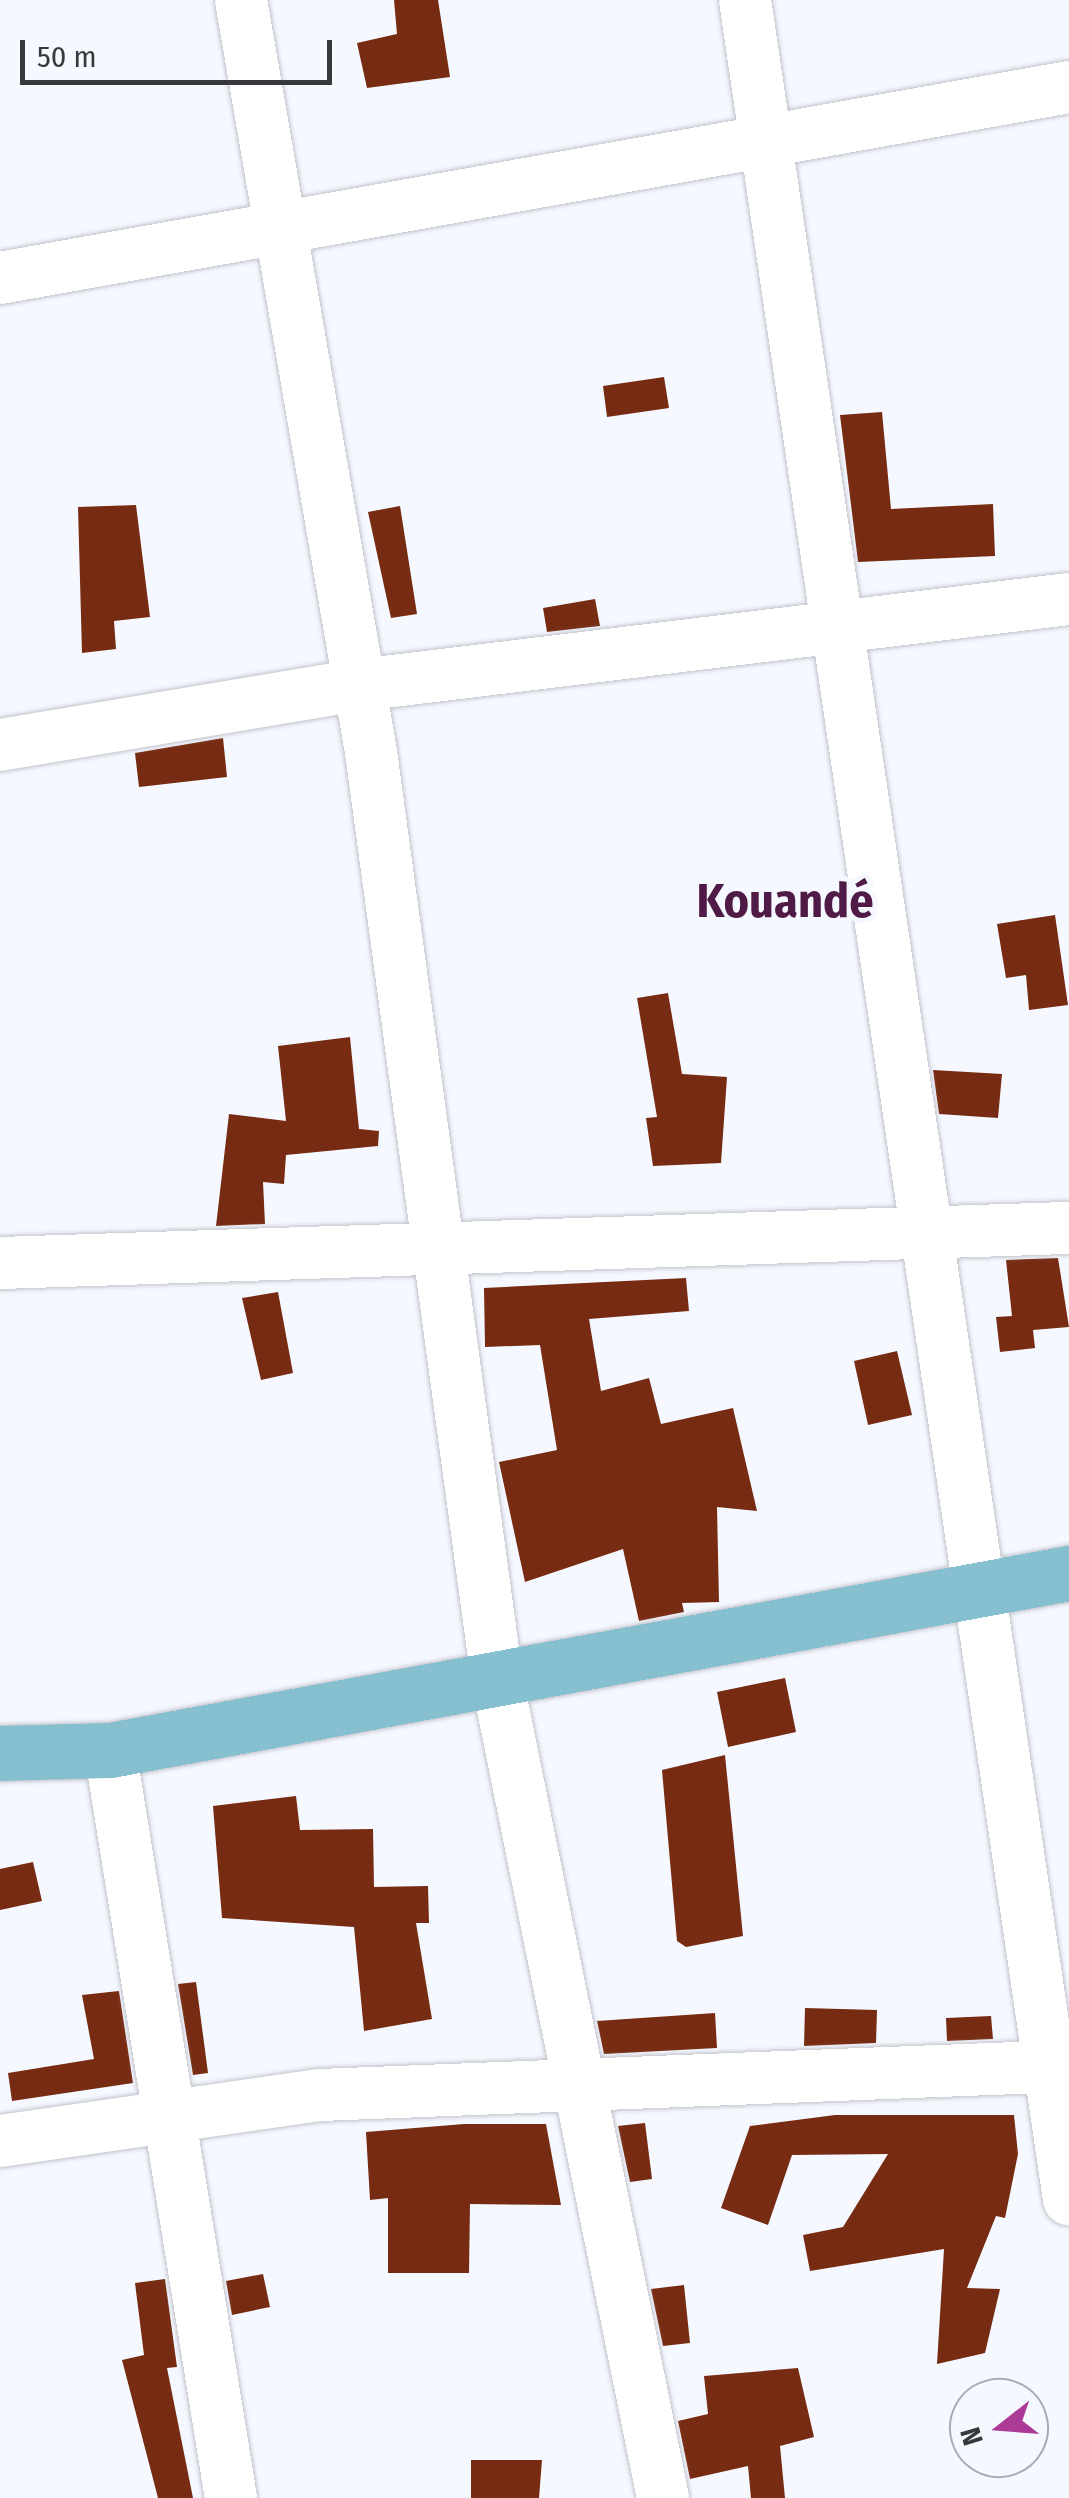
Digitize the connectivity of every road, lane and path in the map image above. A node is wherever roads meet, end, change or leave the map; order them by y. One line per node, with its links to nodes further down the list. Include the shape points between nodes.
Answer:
1 (241, 0): 5 (street)
2 (745, 0): 4 (street)
3 (1069, 87): 4 (street)
4 (766, 142): 5 (street); 8 (street)
5 (278, 228): 6 (street); 9 (street)
6 (0, 278)
7 (1069, 599): 8 (street)
8 (838, 628): 9 (street); 12 (street)
9 (360, 685): 10 (street); 13 (street)
10 (0, 746)
11 (1069, 1228): 12 (street)
12 (927, 1232): 13 (street); 16 (street)
13 (438, 1246): 14 (street); 17 (street)
14 (0, 1263)
15 (1069, 1574): 16 (main road)
16 (980, 1590): 17 (main road); 20 (street)
17 (497, 1679): 18 (main road); 21 (street)
18 (110, 1750): 19 (main road); 22 (street)
19 (0, 1753)
20 (1059, 2067): 21 (street); 24 (street)
21 (580, 2087): 22 (street, via 320,2095); 26 (street)
22 (168, 2117): 23 (street); 25 (street)
23 (0, 2141)
24 (1069, 2199)
25 (231, 2498)
26 (663, 2498)

